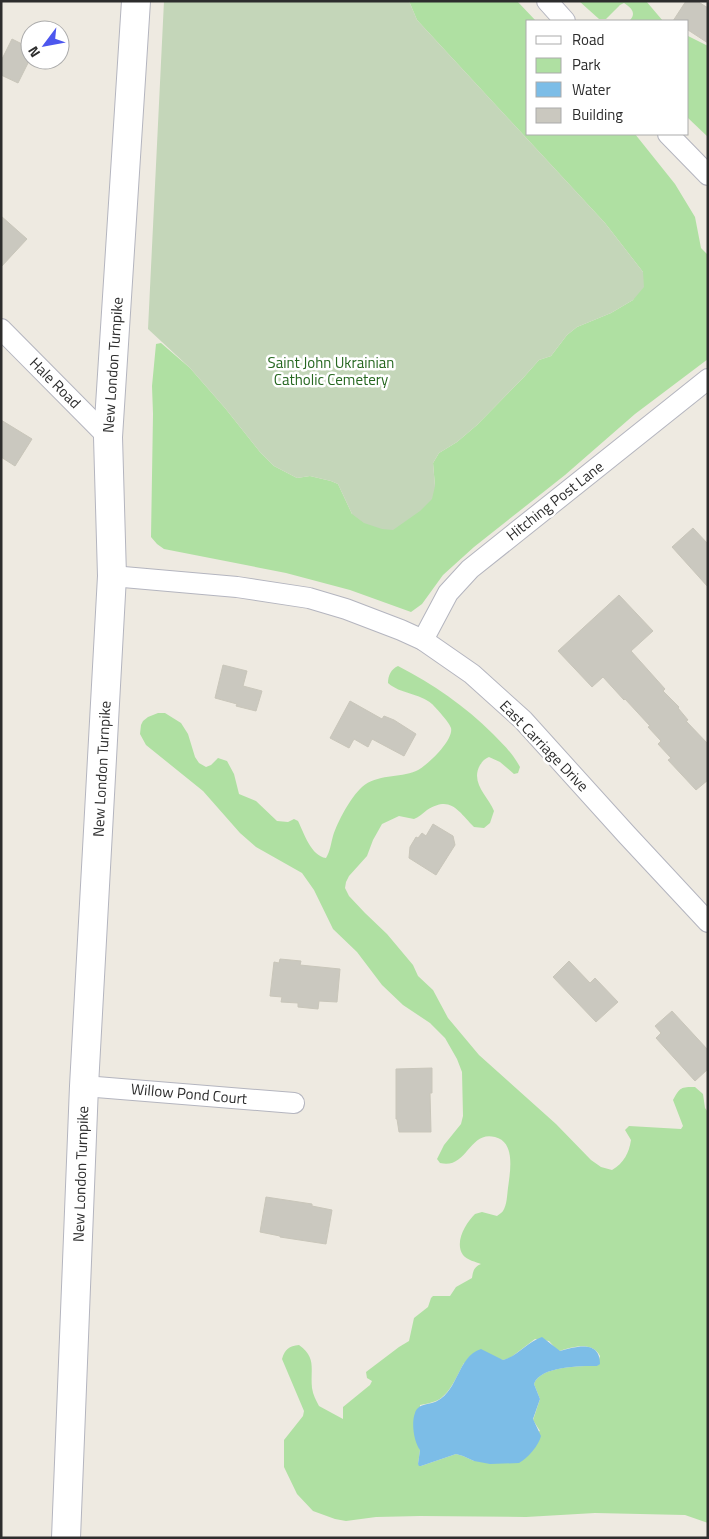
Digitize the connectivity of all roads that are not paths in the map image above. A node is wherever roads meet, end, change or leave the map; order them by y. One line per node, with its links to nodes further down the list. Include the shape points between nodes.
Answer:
1 (136, 1): 8 (street, New London Turnpike)
2 (547, 1): 3 (street)
3 (564, 20)
4 (669, 135): 5 (street)
5 (708, 175)
6 (1, 329): 8 (street, Hale Road)
7 (708, 379): 10 (street, Hitching Post Lane, via 470,569 448,593)
8 (108, 437): 9 (street, New London Turnpike)
9 (112, 576): 10 (street, East Carriage Drive, via 237,587 309,598); 12 (street, New London Turnpike)
10 (423, 640): 11 (street, East Carriage Drive, via 472,674 523,720)
11 (704, 910)
12 (84, 1086): 13 (street, Willow Pond Court); 14 (street, New London Turnpike)
13 (294, 1103)
14 (66, 1538)

